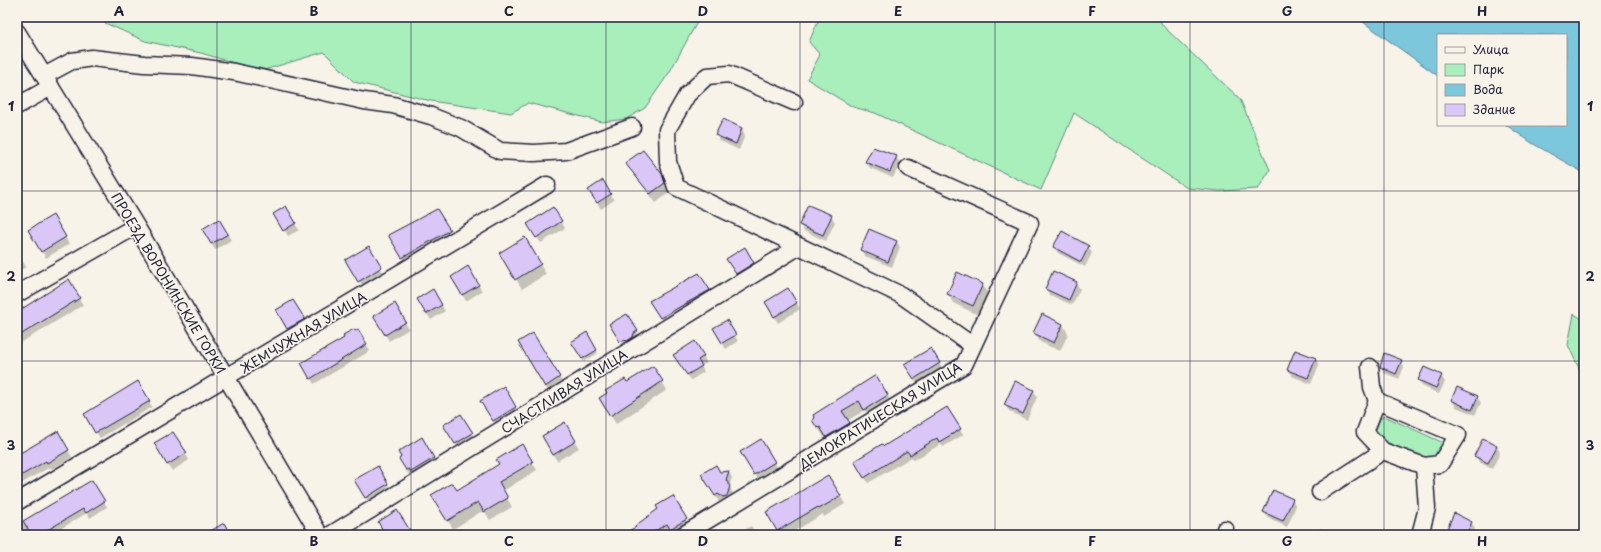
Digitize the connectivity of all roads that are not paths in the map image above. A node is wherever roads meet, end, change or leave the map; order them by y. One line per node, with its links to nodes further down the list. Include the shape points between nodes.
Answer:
1 (17, 32): 2 (street, ПРОЕЗД ВОРОНИНСКИЕ ГОРКИ)
2 (48, 82): 4 (street); 5 (street, via 72,62 92,58 234,72 393,105 431,116 461,128 500,151 566,151); 8 (street, ПРОЕЗД ВОРОНИНСКИЕ ГОРКИ)
3 (794, 102): 9 (street, via 729,74 707,76 687,95 667,130 667,146 668,162 676,187)
4 (17, 106)
5 (632, 126)
6 (908, 168): 11 (street, ДЕМОКРАТИЧЕСКАЯ УЛИЦА, via 1030,223)
7 (547, 185): 13 (street, ЖЕМЧУЖНАЯ УЛИЦА)
8 (136, 226): 10 (street); 13 (street, ПРОЕЗД ВОРОНИНСКИЕ ГОРКИ)
9 (798, 247): 11 (street, via 901,295); 20 (street, СЧАСТЛИВАЯ УЛИЦА)
10 (17, 294)
11 (972, 346): 21 (street, ДЕМОКРАТИЧЕСКАЯ УЛИЦА, via 964,365)
12 (1370, 367): 14 (street, via 1372,387)
13 (227, 378): 18 (street, ЖЕМЧУЖНАЯ УЛИЦА); 19 (street, ПРОЕЗД ВОРОНИНСКИЕ ГОРКИ)
14 (1377, 401): 15 (street, via 1365,432); 16 (street, via 1458,435 1440,464)
15 (1383, 451): 16 (street); 17 (street)
16 (1424, 466): 22 (street, via 1427,508)
17 (1320, 492)
18 (17, 502)
19 (320, 535)
20 (330, 535)
21 (683, 535)
22 (1420, 535)

